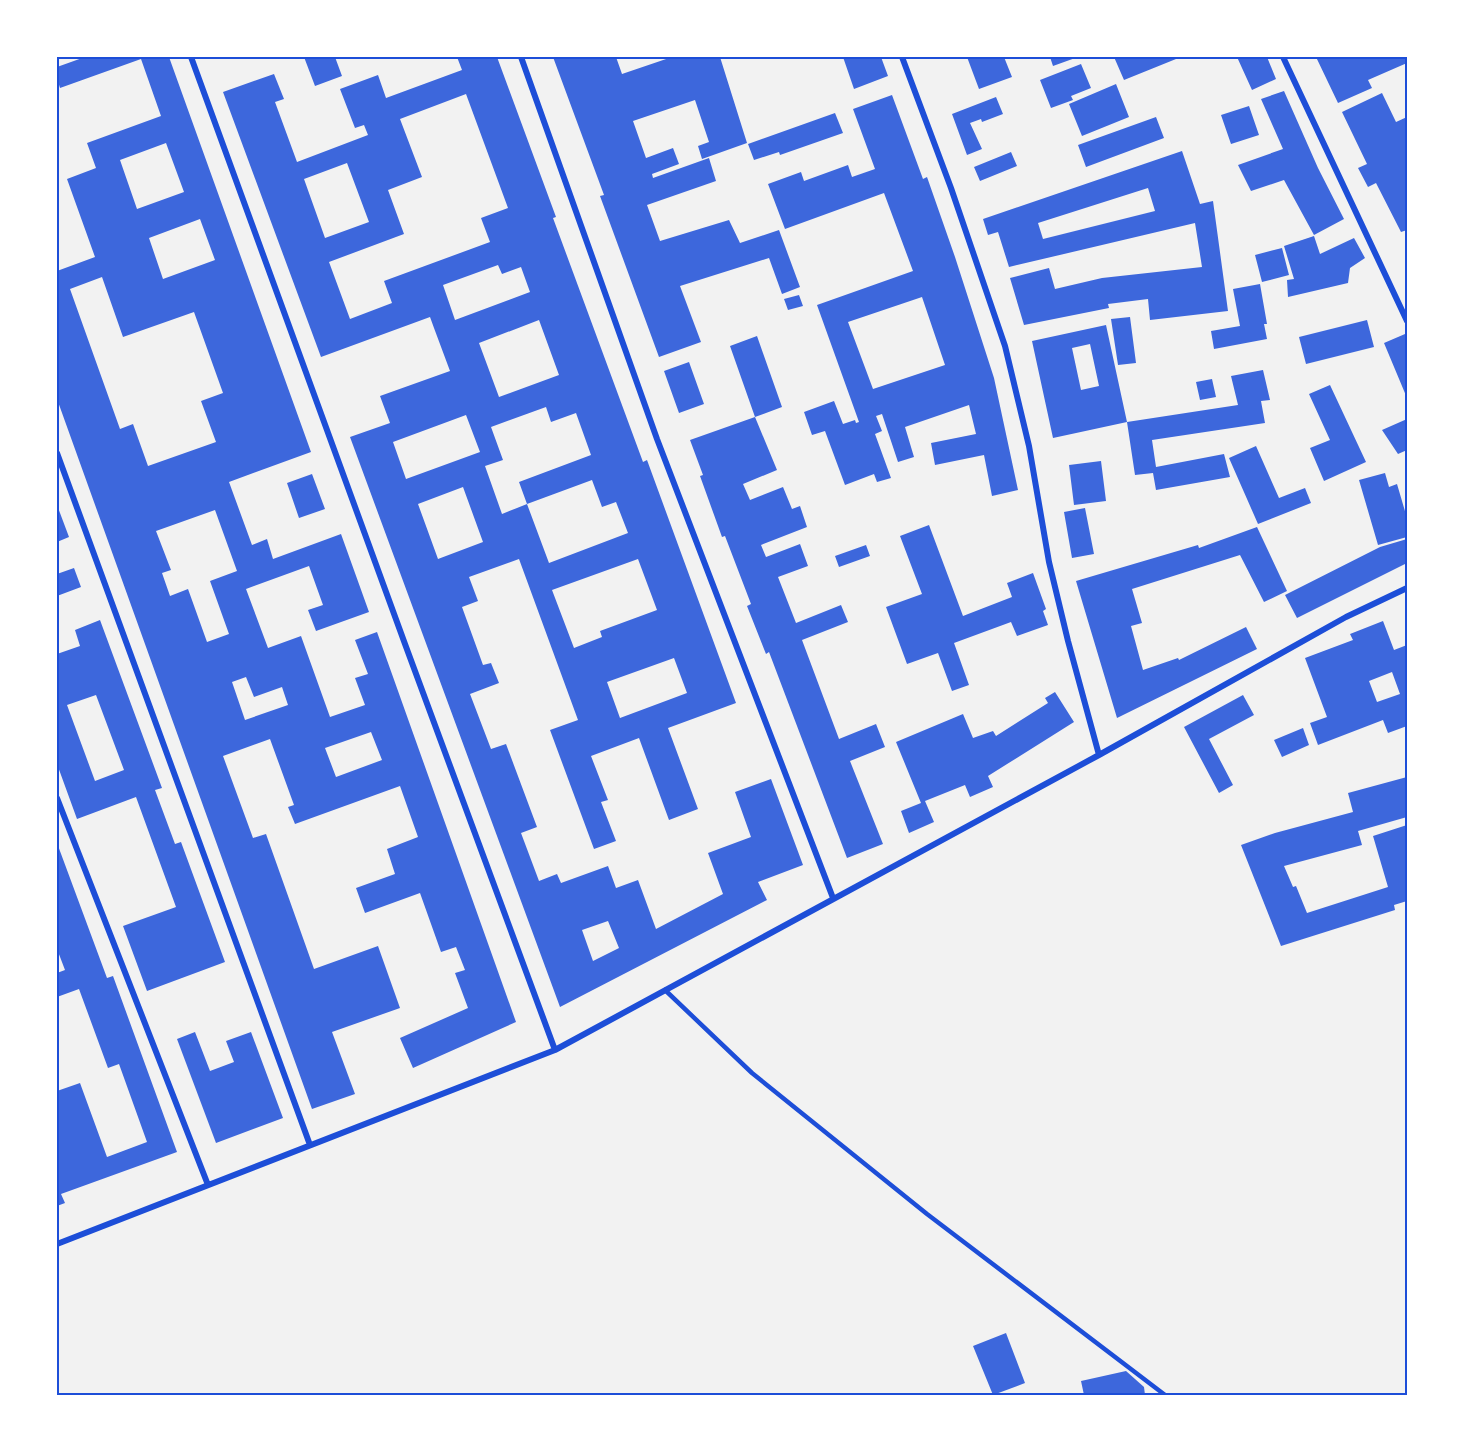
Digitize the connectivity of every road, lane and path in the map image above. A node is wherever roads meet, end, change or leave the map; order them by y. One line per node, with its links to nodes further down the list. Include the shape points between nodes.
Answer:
1 (191, 57): 12 (street)
2 (521, 57): 10 (street, via 657,439)
3 (902, 57): 8 (street, via 1005,346 1029,446 1049,562)
4 (1283, 57): 5 (street)
5 (1407, 321)
6 (57, 453): 13 (street)
7 (1407, 588): 8 (street, via 1346,617)
8 (1099, 755): 10 (street)
9 (57, 798): 14 (street)
10 (833, 898): 11 (street)
11 (665, 990): 12 (street); 16 (lane, via 762,1080 927,1214)
12 (555, 1050): 13 (street)
13 (310, 1145): 14 (street)
14 (208, 1185): 15 (street)
15 (57, 1244)
16 (1165, 1395)

